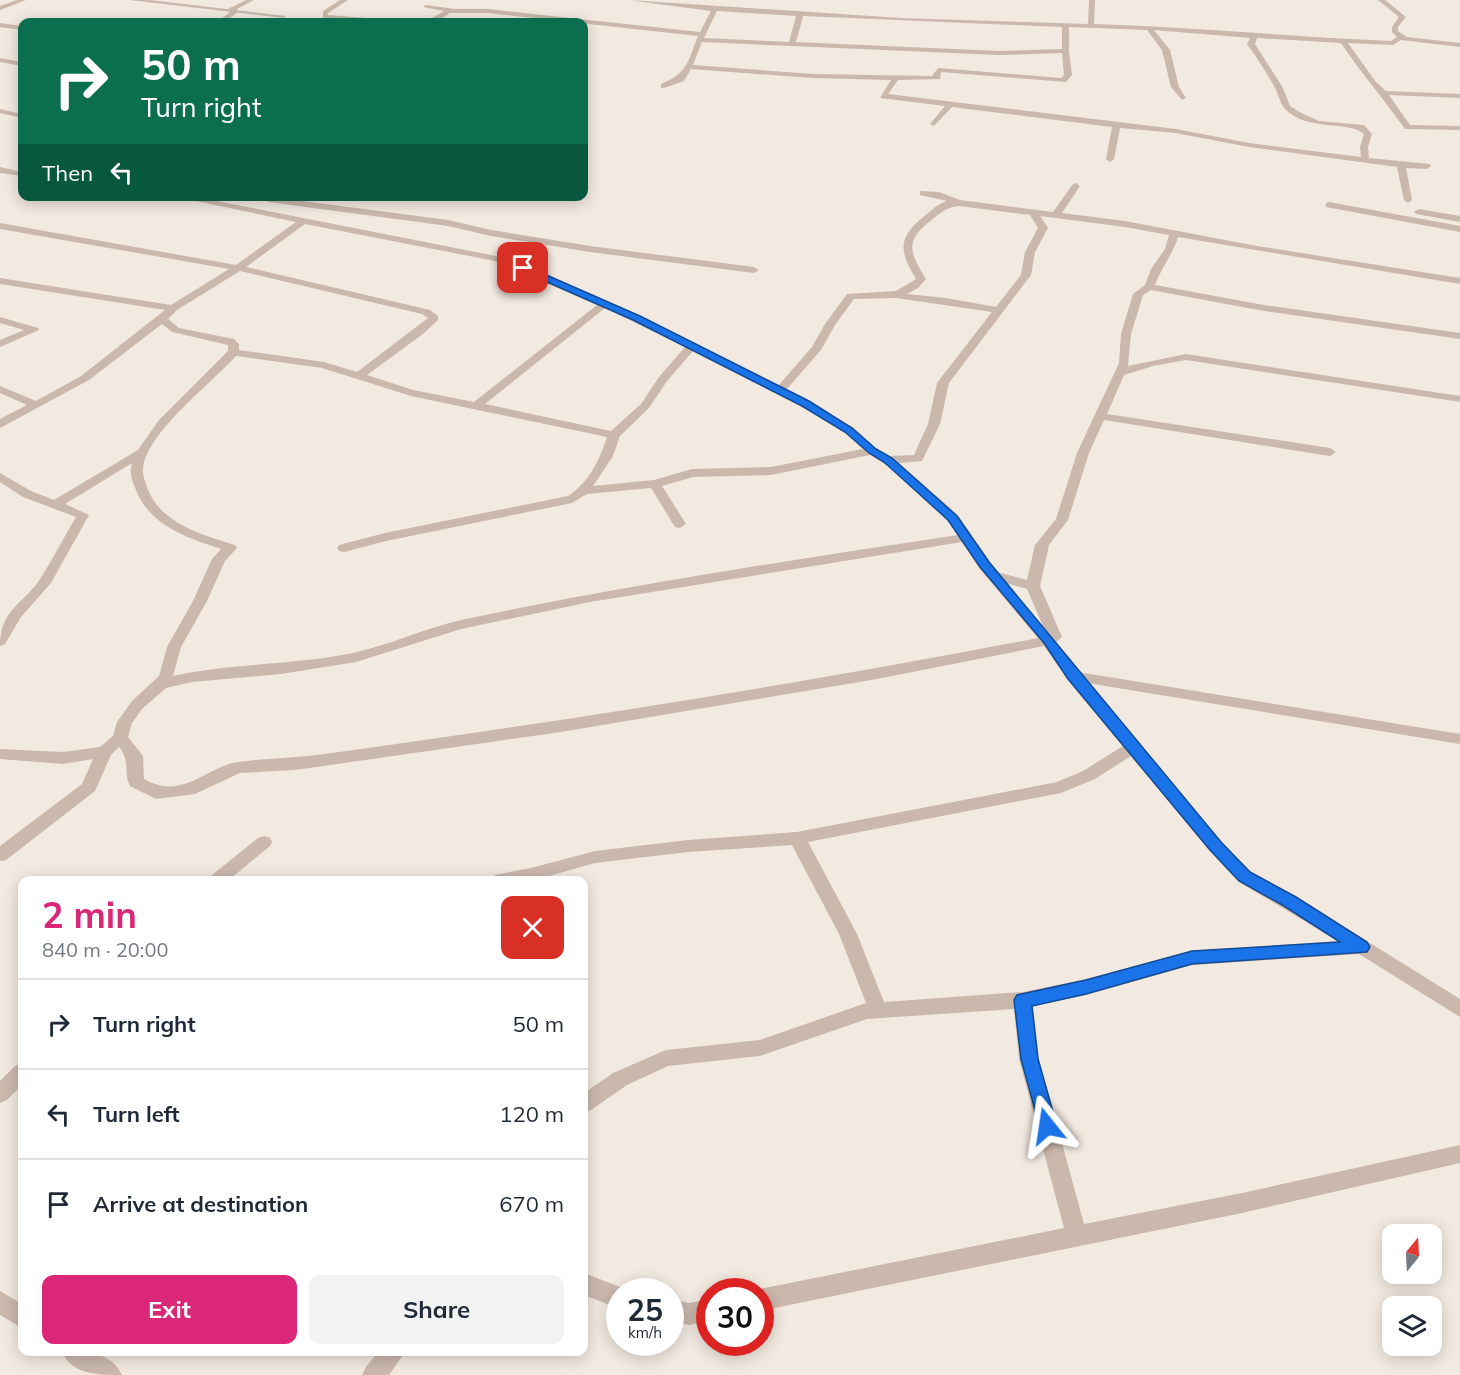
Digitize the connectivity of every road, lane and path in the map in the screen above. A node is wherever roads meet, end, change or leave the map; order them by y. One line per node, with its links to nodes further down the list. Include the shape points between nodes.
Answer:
1 (23, 0): 11 (street)
2 (132, 0): 13 (street)
3 (251, 0): 13 (street)
4 (345, 0): 18 (street, via 325,12 325,16)
5 (436, 0): 14 (street, via 426,7)
6 (631, 0): 10 (street)
7 (706, 0): 10 (street)
8 (1092, 0): 24 (street)
9 (1381, 0): 29 (street, via 1403,17 1395,32)
10 (699, 7): 12 (street)
11 (0, 8)
12 (715, 9): 15 (street); 28 (street)
13 (233, 10): 16 (street); 17 (street)
14 (456, 11): 19 (street); 20 (street)
15 (800, 14): 22 (street); 31 (street)
16 (283, 16)
17 (224, 18)
18 (355, 18)
19 (439, 18)
20 (545, 18)
21 (588, 23): 28 (street)
22 (1065, 24): 24 (street); 33 (street)
23 (0, 25): 25 (street)
24 (1091, 25): 26 (street)
25 (18, 27)
26 (1149, 28): 27 (street); 41 (street, via 1166,50 1175,87)
27 (1254, 36): 30 (street); 49 (street, via 1251,44 1287,107 1318,123 1361,127 1368,134)
28 (701, 37): 31 (street); 36 (street)
29 (1406, 39): 30 (street, via 1393,43); 32 (street)
30 (1343, 41): 39 (street, via 1373,84)
31 (792, 44): 33 (street, via 999,53)
32 (1460, 45)
33 (1065, 51): 37 (street, via 1068,75 1063,80 938,70 937,78)
34 (0, 60): 35 (street)
35 (18, 63)
36 (689, 67): 37 (street, via 813,76); 38 (street, via 681,79)
37 (896, 77): 42 (street, via 882,96)
38 (664, 86)
39 (1384, 93): 40 (street); 47 (street, via 1408,126)
40 (1460, 96)
41 (1182, 98)
42 (950, 105): 45 (street); 46 (street)
43 (0, 111): 44 (street)
44 (18, 115)
45 (934, 124)
46 (1116, 125): 48 (street); 49 (street)
47 (1460, 128)
48 (1110, 159)
49 (1365, 160): 50 (street)
50 (1400, 165): 51 (street); 56 (street)
51 (1427, 166)
52 (0, 170): 53 (street)
53 (18, 173)
54 (1076, 186): 61 (street)
55 (922, 193): 59 (street)
56 (1408, 200)
57 (203, 201): 63 (street)
58 (283, 201): 68 (street)
59 (959, 202): 60 (street); 72 (street, via 946,204 914,229 907,244 910,261 921,279 915,289)
60 (1034, 213): 61 (street); 75 (street, via 1043,228 1030,252 1026,274)
61 (1055, 216): 66 (street)
62 (1460, 219): 65 (street, via 1333,202)
63 (305, 220): 67 (street); 73 (street, via 498,259)
64 (0, 226): 67 (street)
65 (1460, 229)
66 (1174, 234): 70 (street); 71 (street)
67 (238, 268): 74 (street); 83 (street, via 426,312 434,318)
68 (754, 270)
69 (0, 281): 74 (street)
70 (1460, 281)
71 (1149, 287): 78 (street); 82 (street, via 1138,294 1126,334 1124,363)
72 (892, 296): 75 (street); 85 (street, via 851,296 817,348)
73 (603, 305): 80 (street); 88 (street)
74 (173, 309): 77 (street)
75 (997, 310): 95 (street, via 943,383 934,424 918,458)
76 (0, 320): 79 (street, via 34,330)
77 (162, 320): 81 (street, via 176,330 230,341 234,344); 87 (street, via 85,378)
78 (1460, 336)
79 (0, 344)
80 (692, 346): 85 (street); 91 (street, via 645,406)
81 (233, 352): 83 (street, via 324,365); 94 (street)
82 (1118, 373): 86 (street, via 1186,357); 89 (street)
83 (357, 377): 88 (street)
84 (0, 389): 87 (street)
85 (778, 392): 92 (street, via 849,430)
86 (1460, 399)
87 (36, 405): 90 (street)
88 (476, 406): 91 (street)
89 (1099, 416): 93 (street); 104 (street, via 1062,520 1042,545)
90 (0, 424)
91 (614, 435): 98 (street, via 607,456)
92 (872, 451): 95 (street); 97 (street, via 771,471 692,473)
93 (1330, 452)
94 (141, 453): 99 (street); 108 (street, via 136,470 142,495 154,510 187,534 230,548 219,558 174,647)
95 (888, 460): 101 (street, via 953,518)
96 (0, 477): 99 (street, via 27,495)
97 (655, 484): 98 (street); 100 (street)
98 (584, 491): 102 (street, via 572,499 539,507)
99 (54, 505): 106 (street, via 83,515 44,583 15,615)
100 (680, 524)
101 (965, 538): 103 (street); 108 (street, via 590,598 458,625 356,657)
102 (344, 548)
103 (994, 575): 104 (street); 105 (street)
104 (1033, 586): 105 (street, via 1055,637)
105 (1048, 640): 107 (street); 109 (street, via 877,674 561,727 296,764 237,768 195,788 156,793 136,782 135,756)
106 (0, 641)
107 (1073, 675): 110 (street); 111 (street)
108 (161, 684): 109 (street, via 137,705)
109 (120, 738): 112 (street)
110 (1460, 739)
111 (1133, 747): 114 (street, via 1089,775 1061,787); 119 (street, via 1245,877)
112 (104, 752): 113 (street, via 63,758); 116 (street, via 89,787)
113 (0, 754)
114 (797, 838): 118 (street, via 595,857); 122 (street, via 848,934)
115 (264, 842): 117 (street)
116 (0, 855)
117 (224, 876)
118 (525, 876)
119 (1361, 947): 120 (street, via 1192,958); 121 (street)
120 (1023, 1000): 122 (street); 127 (street, via 1029,1059)
121 (1460, 1009)
122 (878, 1010): 125 (street, via 760,1048 666,1058 620,1079)
123 (18, 1076): 124 (street)
124 (0, 1094)
125 (588, 1101)
126 (1460, 1154): 127 (street)
127 (1077, 1237): 130 (street)
128 (588, 1286): 129 (street)
129 (606, 1293)
130 (774, 1297)
131 (0, 1302): 132 (street)
132 (18, 1314)
133 (80, 1356): 135 (street)
134 (390, 1356): 136 (street)
135 (110, 1375)
136 (374, 1375)

